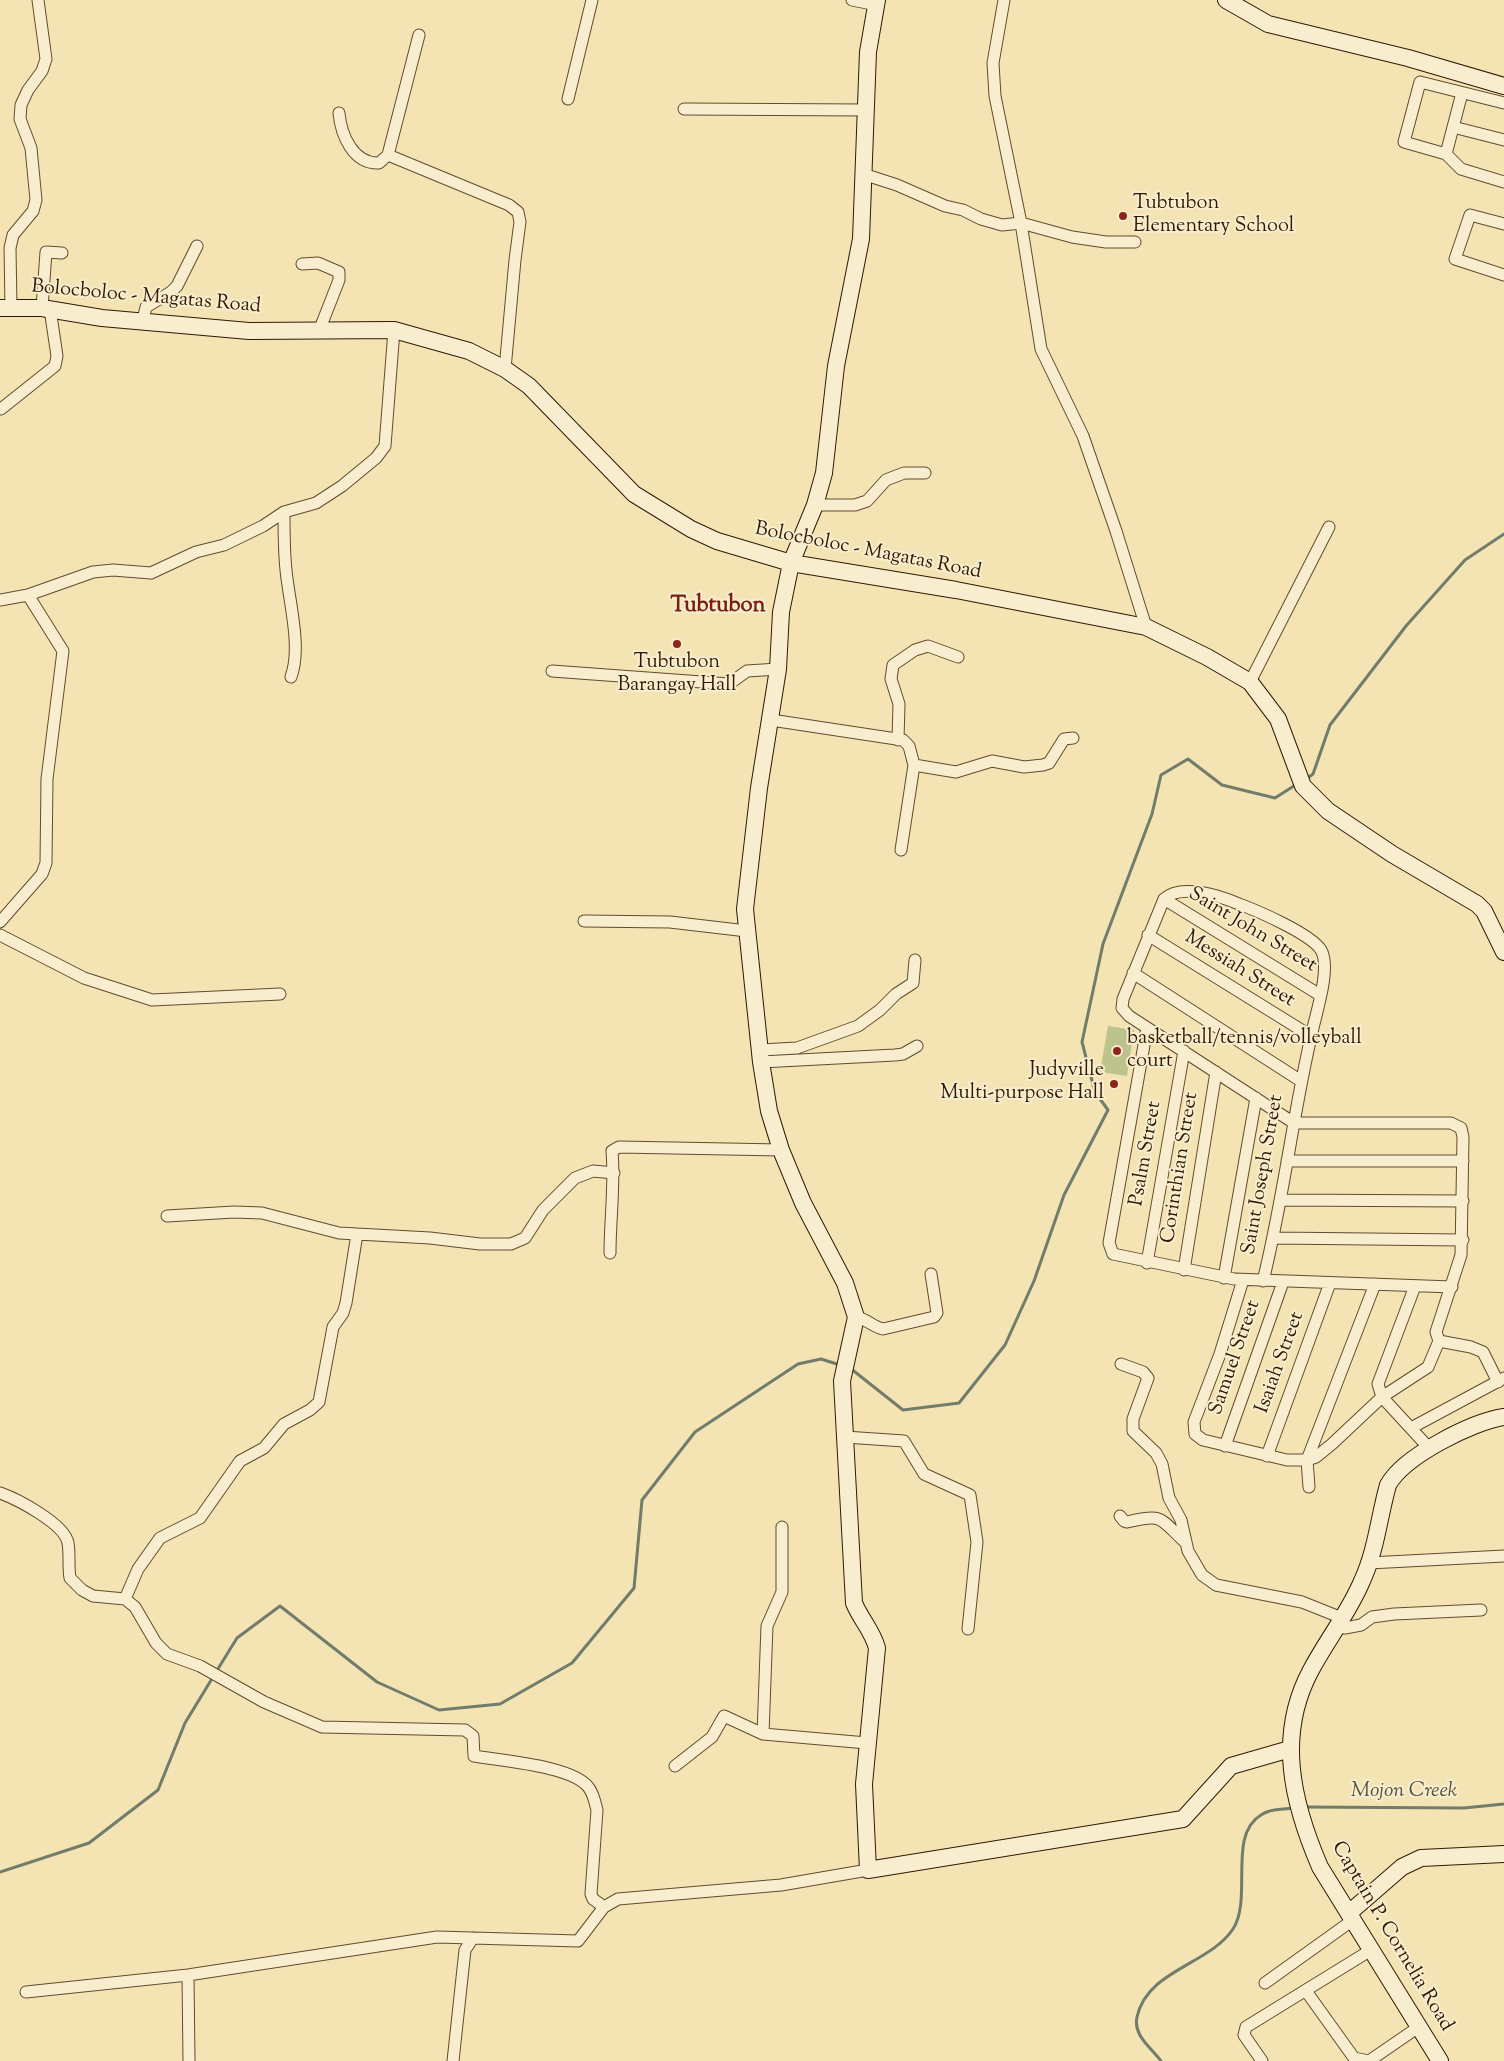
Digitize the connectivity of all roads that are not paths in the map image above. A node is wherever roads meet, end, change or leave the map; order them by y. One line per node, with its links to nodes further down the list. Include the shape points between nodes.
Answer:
1 (38, 0): 28 (street, via 46,59 21,105 20,119 32,148 36,200 33,211 13,235)
2 (592, 0): 10 (street)
3 (852, 0): 6 (street)
4 (1004, 0): 21 (street, via 993,63 996,96)
5 (1226, 0): 8 (street, via 1268,24 1408,58)
6 (877, 3): 13 (street, via 868,52)
7 (419, 35): 18 (street)
8 (1504, 86)
9 (1462, 93): 11 (street); 15 (street); 17 (street, via 1420,82 1404,142)
10 (568, 99)
11 (1504, 103)
12 (684, 109): 13 (street)
13 (865, 110): 19 (street)
14 (338, 113): 18 (street, via 346,142 363,159 379,163)
15 (1453, 127): 16 (street); 17 (street)
16 (1504, 140)
17 (1446, 154): 20 (street, via 1461,169)
18 (388, 155): 33 (street, via 509,205 518,212 520,222)
19 (863, 174): 21 (street, via 981,219 1002,225); 36 (street, via 861,239 836,366 824,473)
20 (1504, 182)
21 (1021, 223): 23 (street, via 1072,237); 42 (street, via 1041,348 1083,436)
22 (1504, 224): 27 (street, via 1470,215 1455,259)
23 (1136, 242)
24 (197, 246): 30 (street, via 172,292 146,307)
25 (62, 253): 29 (street, via 46,252)
26 (302, 264): 32 (street, via 318,263 338,272 339,280)
27 (1504, 276)
28 (5, 308): 29 (street, Bolocboloc - Magatas Road)
29 (46, 308): 30 (street, Bolocboloc - Magatas Road, via 102,318); 34 (street, via 57,356 55,366)
30 (144, 320): 32 (street, Bolocboloc - Magatas Road, via 249,331)
31 (394, 330): 32 (street, Bolocboloc - Magatas Road); 33 (street, Bolocboloc - Magatas Road, via 469,350); 37 (street, via 385,446 376,458 316,503)
32 (319, 331)
33 (505, 369): 39 (street, Bolocboloc - Magatas Road, via 529,386 634,494 717,542)
34 (1, 409)
35 (925, 473): 36 (street, via 904,473 886,480 867,500 855,505)
36 (815, 505): 39 (street)
37 (284, 512): 40 (street, via 241,538 196,552 150,573 94,572); 46 (street, via 285,561 295,649)
38 (1329, 527): 47 (street)
39 (791, 563): 42 (street, Bolocboloc - Magatas Road, via 948,588); 44 (street, via 781,612)
40 (28, 595): 41 (street); 55 (street, via 63,651 47,779 46,863 42,874)
41 (0, 600)
42 (1146, 627): 47 (street, Bolocboloc - Magatas Road)
43 (958, 657): 50 (street, via 928,646 915,650 893,665 891,679 899,704)
44 (778, 669): 45 (street, via 747,671 729,684); 48 (street)
45 (552, 672)
46 (291, 677)
47 (1250, 682): 59 (street, Bolocboloc - Magatas Road, via 1278,719 1301,781 1328,811 1392,854 1477,904)
48 (771, 720): 50 (street); 56 (street, via 748,871 745,909)
49 (1073, 738): 51 (street, via 1064,738 1049,763 1043,765 1024,767 992,760 956,772)
50 (898, 740): 51 (street, via 907,742)
51 (914, 765): 52 (street)
52 (901, 850)
53 (1164, 900): 58 (street); 63 (street, Saint John Street); 63 (street, Saint Joseph Street, via 1174,892 1207,895 1258,910 1284,924 1321,949 1324,967)
54 (584, 921): 56 (street, via 670,922)
55 (0, 922)
56 (748, 931): 68 (street)
57 (0, 935): 62 (street, via 84,978 152,1000)
58 (1148, 935): 61 (street); 65 (street, Messiah Street)
59 (1502, 944)
60 (915, 960): 68 (street, via 913,983 858,1026 797,1048)
61 (1133, 973): 64 (street, via 1122,1008); 70 (street)
62 (280, 994)
63 (1320, 995): 65 (street, Saint Joseph Street)
64 (1147, 1028): 67 (street); 84 (street, via 1109,1243 1115,1256)
65 (1311, 1036): 70 (street, Saint Joseph Street)
66 (917, 1046): 68 (street, via 895,1056)
67 (1184, 1051): 69 (street); 84 (street, Psalm Street)
68 (761, 1056): 73 (street, via 769,1112)
69 (1216, 1072): 71 (street); 85 (street, Corinthian Street)
70 (1301, 1081): 72 (street, Saint Joseph Street)
71 (1256, 1098): 72 (street); 87 (street)
72 (1294, 1123): 74 (street, Saint Joseph Street); 75 (street, via 1451,1123 1462,1132)
73 (781, 1150): 76 (street, via 619,1147 612,1151); 95 (street, via 803,1203 845,1283)
74 (1287, 1161): 75 (street); 77 (street, Saint Joseph Street)
75 (1463, 1161): 78 (street)
76 (614, 1172): 80 (street, via 593,1171 575,1178 543,1210 525,1238 517,1242 480,1244); 83 (street)
77 (1281, 1200): 78 (street); 81 (street, Saint Joseph Street)
78 (1463, 1201): 82 (street)
79 (168, 1216): 80 (street, via 234,1212 262,1214 339,1233)
80 (358, 1234): 114 (street, via 346,1303 334,1327 319,1402 284,1424 264,1448 240,1461 200,1518 160,1538 138,1569)
81 (1274, 1238): 82 (street); 89 (street, Saint Joseph Street)
82 (1463, 1240): 94 (street)
83 (610, 1252)
84 (1147, 1263): 85 (street)
85 (1184, 1270): 87 (street)
86 (931, 1274): 95 (street, via 937,1313 934,1317 883,1329)
87 (1224, 1278): 88 (street)
88 (1243, 1280): 89 (street); 103 (street, via 1194,1422 1199,1438)
89 (1263, 1281): 90 (street)
90 (1283, 1282): 91 (street); 103 (street, Samuel Street)
91 (1330, 1283): 92 (street); 105 (street, Isaiah Street)
92 (1375, 1284): 93 (street); 106 (street)
93 (1415, 1286): 94 (street); 99 (street, via 1378,1378)
94 (1452, 1287): 96 (street, via 1436,1332)
95 (856, 1317): 102 (street, via 842,1381)
96 (1439, 1341): 98 (street, via 1483,1352); 99 (street, via 1428,1367)
97 (1121, 1364): 111 (street, via 1142,1372 1148,1378 1133,1431 1156,1453 1162,1464 1169,1498 1181,1520)
98 (1501, 1380): 101 (street)
99 (1382, 1397): 101 (street); 106 (street, via 1332,1444)
100 (1504, 1417): 104 (street, Captain P. Cornelia Road)
101 (1411, 1428): 104 (street)
102 (845, 1437): 117 (street, via 904,1441 924,1474 970,1496 977,1542); 119 (street, via 854,1604 872,1633 877,1648)
103 (1225, 1446): 105 (street)
104 (1429, 1448): 113 (street, Captain P. Cornelia Road, via 1400,1469 1388,1485)
105 (1267, 1456): 106 (street)
106 (1308, 1460): 107 (street)
107 (1310, 1487)
108 (0, 1493): 114 (street, via 14,1497 62,1531 68,1541 70,1578 82,1590 93,1596)
109 (1120, 1516): 111 (street, via 1127,1522 1152,1516 1159,1518)
110 (782, 1527): 118 (street, via 782,1592 767,1626)
111 (1186, 1543): 116 (street, via 1202,1576 1216,1585 1302,1602)
112 (1504, 1556): 113 (street)
113 (1369, 1563): 116 (street, Captain P. Cornelia Road, via 1356,1594)
114 (125, 1599): 124 (street, via 135,1607 166,1654 209,1671 264,1702 322,1727 465,1730 473,1736 474,1756 563,1771 588,1787 597,1810 591,1894)
115 (1481, 1610): 116 (street, via 1394,1614 1372,1617 1361,1626 1345,1628)
116 (1338, 1622): 120 (street, Captain P. Cornelia Road, via 1297,1700)
117 (968, 1629)
118 (763, 1734): 119 (street); 121 (street, via 724,1716 712,1737)
119 (867, 1743): 123 (street, via 864,1784)
120 (1290, 1749): 123 (street, via 1230,1766 1184,1819); 125 (street, Captain P. Cornelia Road, via 1304,1827 1320,1867)
121 (675, 1766)
122 (1504, 1854): 125 (street, via 1421,1858 1402,1867)
123 (868, 1870): 124 (street, via 781,1886 623,1898)
124 (604, 1907): 126 (street, via 578,1941)
125 (1351, 1917): 127 (street, Captain P. Cornelia Road); 129 (street)
126 (473, 1938): 128 (street, via 437,1937); 135 (street, via 465,1950)
127 (1371, 1950): 130 (street); 132 (street, Captain P. Cornelia Road)
128 (188, 1975): 131 (street); 134 (street)
129 (1265, 1983)
130 (1306, 1991): 132 (street, via 1354,2058 1360,2060 1369,2061); 133 (street, via 1245,2029 1244,2035)
131 (26, 1992)
132 (1420, 2026): 136 (street, Captain P. Cornelia Road)
133 (1259, 2060)
134 (189, 2061)
135 (453, 2061)
136 (1440, 2061)

